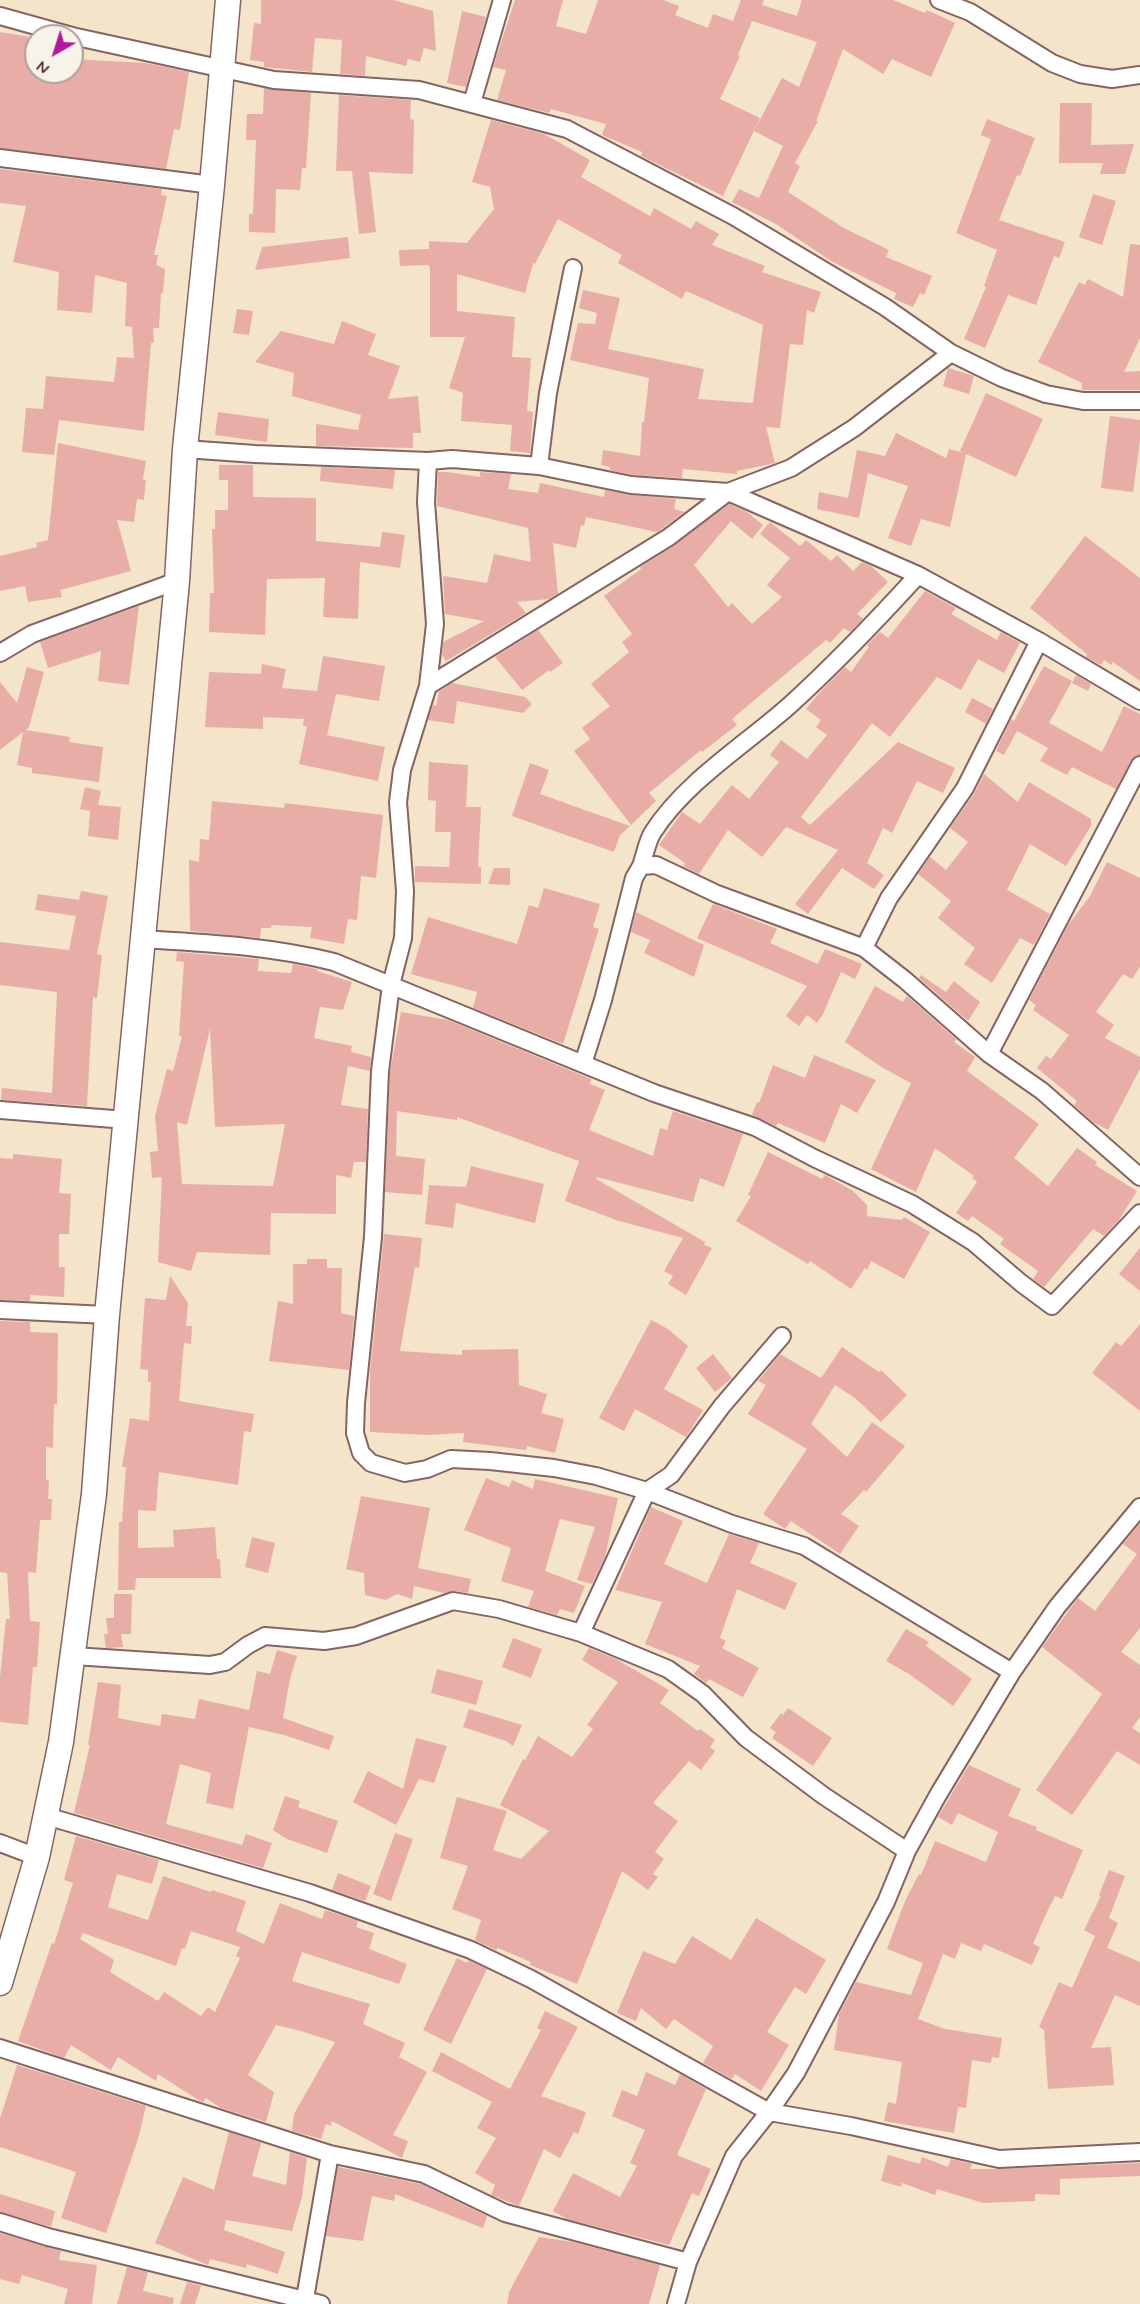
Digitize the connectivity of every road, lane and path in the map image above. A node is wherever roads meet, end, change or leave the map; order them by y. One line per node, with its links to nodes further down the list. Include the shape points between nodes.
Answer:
1 (228, 0): 7 (main road)
2 (502, 0): 9 (street)
3 (939, 0): 8 (street, via 970,12 1052,63 1080,74 1112,78)
4 (0, 16): 5 (street)
5 (29, 24)
6 (84, 39): 7 (street)
7 (223, 69): 9 (street, via 274,80 420,90); 11 (main road)
8 (1140, 75)
9 (472, 103): 13 (street, via 567,129 732,216 885,306)
10 (0, 158): 11 (street)
11 (212, 185): 15 (main road)
12 (573, 268): 17 (street, via 548,393)
13 (951, 353): 14 (street, via 1022,387 1046,394 1083,401); 18 (street, via 854,428 791,468)
14 (1140, 401)
15 (185, 449): 16 (street); 20 (main road)
16 (428, 460): 17 (street); 23 (street, via 426,513 435,624)
17 (539, 466): 18 (street, via 631,485)
18 (728, 492): 19 (street); 23 (street, via 669,537)
19 (918, 575): 21 (street); 26 (street, via 805,690 674,805 652,834)
20 (177, 581): 22 (street, via 32,634); 27 (main road)
21 (1039, 641): 24 (street); 28 (street, via 964,788 889,898)
22 (0, 653)
23 (428, 686): 29 (street, via 402,770 398,802 405,891 403,938)
24 (1140, 700)
25 (1140, 765): 30 (street)
26 (641, 866): 28 (street, via 656,864 741,903); 31 (street, via 634,878)
27 (142, 939): 29 (street, via 294,952 334,962); 33 (main road)
28 (864, 948): 30 (street)
29 (391, 985): 31 (street); 39 (street, via 380,1071 373,1237 356,1403 355,1432 361,1453 371,1464 405,1473 452,1459 490,1461 596,1476)
30 (989, 1054): 34 (street, via 1042,1091)
31 (583, 1064): 35 (street, via 755,1127 912,1204 973,1242 1052,1306)
32 (0, 1110): 33 (street)
33 (126, 1120): 37 (main road)
34 (1140, 1177)
35 (1140, 1213)
36 (0, 1310): 37 (street)
37 (107, 1315): 42 (main road, via 94,1494)
38 (782, 1336): 39 (street, via 722,1406 671,1475)
39 (647, 1491): 41 (street); 43 (street, via 732,1524 804,1546)
40 (1140, 1507): 43 (street, via 1058,1607)
41 (581, 1633): 42 (street, via 453,1600 356,1636 324,1641 265,1636 225,1662 210,1665); 46 (street, via 668,1669 703,1694 746,1738)
42 (74, 1656): 44 (main road)
43 (1012, 1672): 46 (street)
44 (46, 1816): 47 (main road); 50 (street, via 310,1893 471,1950 531,1979)
45 (0, 1843): 47 (street)
46 (907, 1851): 50 (street, via 886,1902 796,2073)
47 (37, 1857): 48 (main road)
48 (0, 1983)
49 (0, 2048): 52 (street)
50 (770, 2112): 51 (street, via 999,2159); 54 (street, via 734,2156)
51 (1140, 2152)
52 (330, 2154): 54 (street, via 424,2174 505,2213); 55 (street)
53 (0, 2222): 55 (street)
54 (688, 2262): 56 (street)
55 (310, 2303)
56 (676, 2304)

